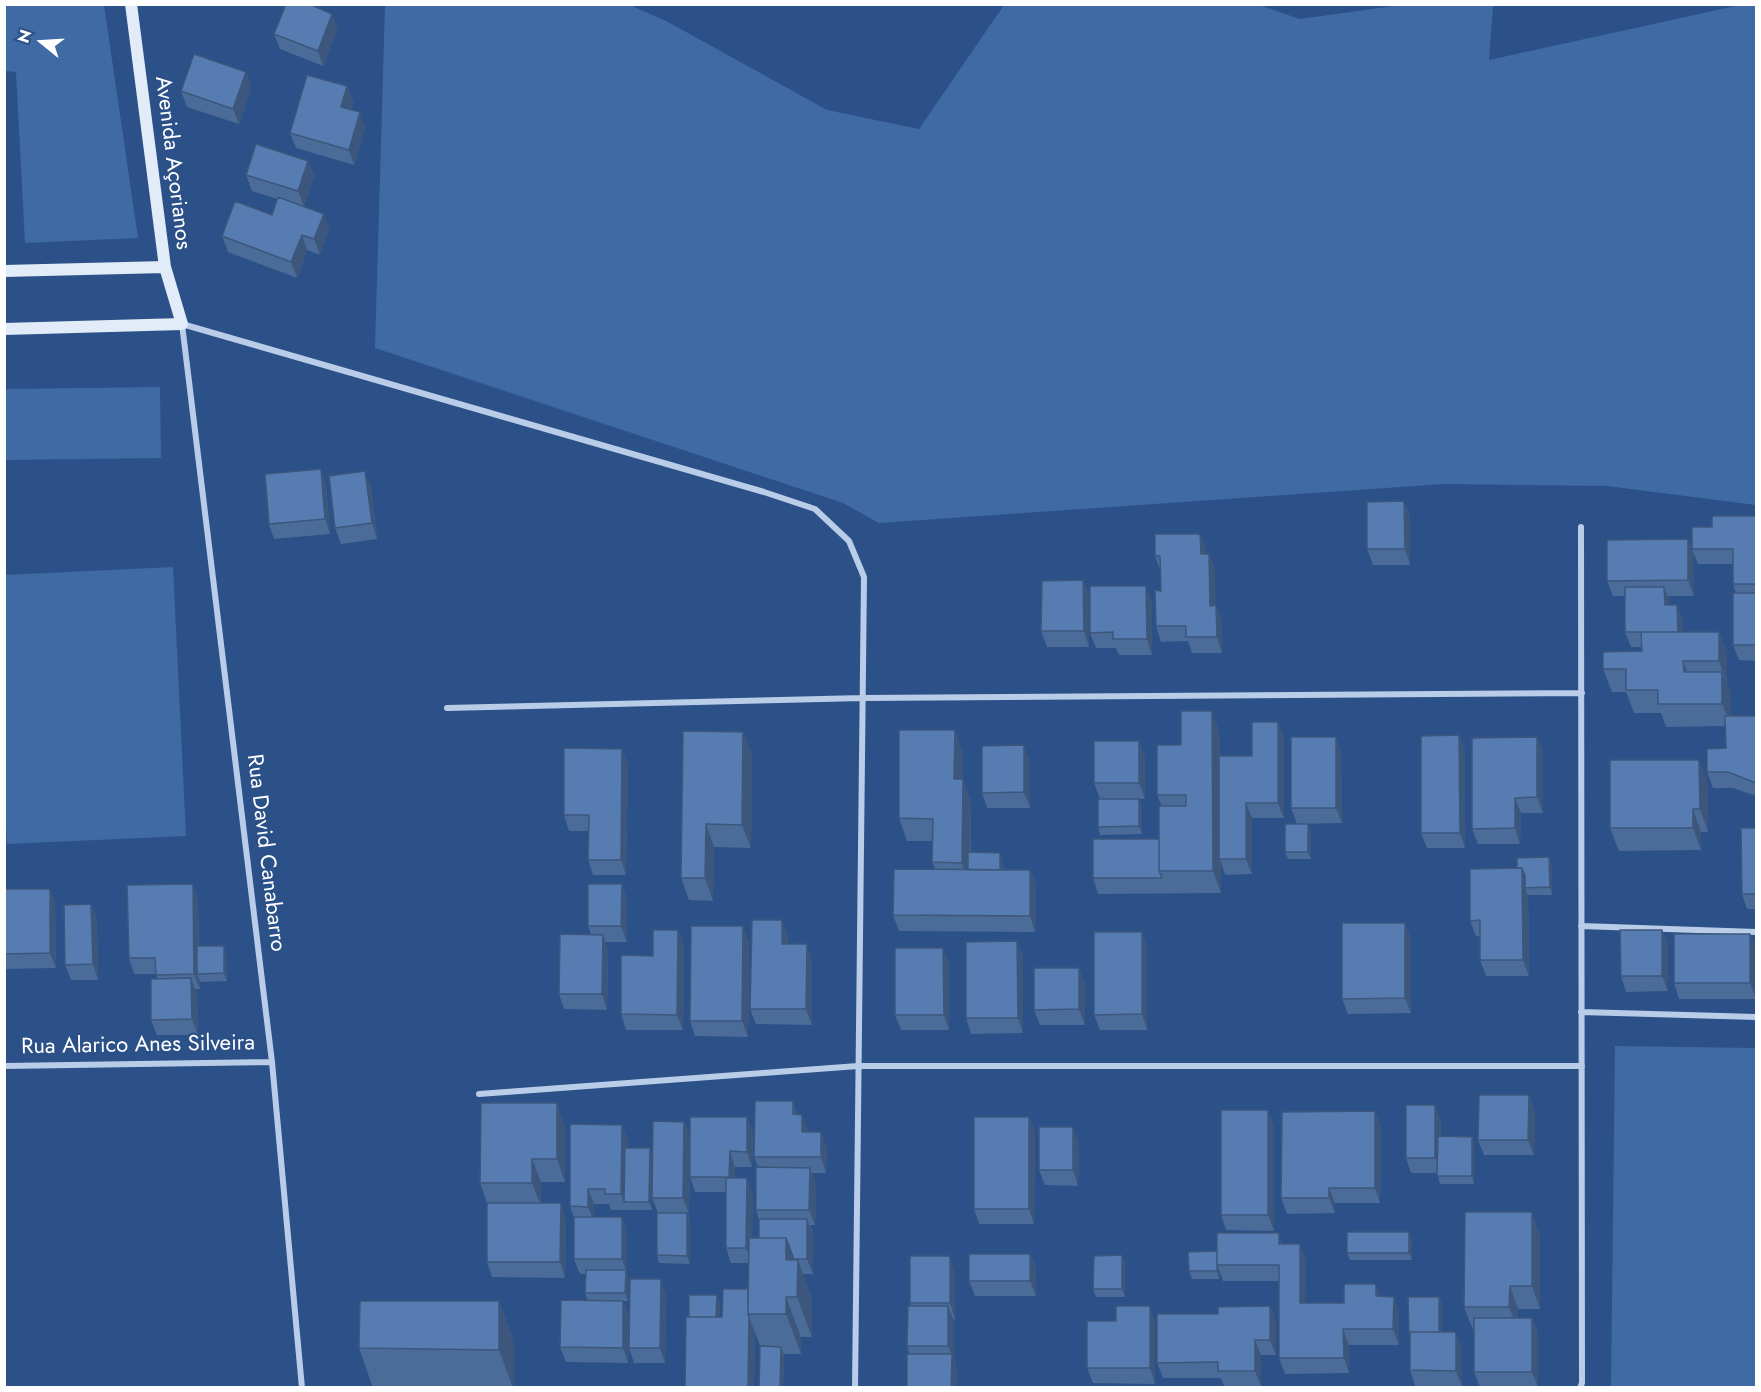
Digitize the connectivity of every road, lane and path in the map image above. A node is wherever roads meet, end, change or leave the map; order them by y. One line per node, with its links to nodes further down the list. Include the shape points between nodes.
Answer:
1 (131, 4): 2 (street, Avenida Açorianos)
2 (165, 267): 3 (street); 4 (street, Avenida Açorianos)
3 (4, 271)
4 (182, 324): 5 (street); 8 (street, via 815,509 849,541 864,577); 14 (street, Rua David Canabarro)
5 (4, 328)
6 (1581, 526): 7 (street)
7 (1582, 693): 8 (street); 10 (street)
8 (863, 698): 9 (street); 16 (street)
9 (447, 708)
10 (1581, 926): 11 (street); 12 (street)
11 (1756, 932)
12 (1581, 1012): 13 (street); 17 (street)
13 (1756, 1017)
14 (272, 1062): 15 (street, Rua Alarico Anes Silveira); 19 (street, Rua David Canabarro)
15 (4, 1066)
16 (858, 1066): 17 (street); 18 (street); 20 (street)
17 (1582, 1066): 21 (street)
18 (478, 1094)
19 (302, 1388)
20 (855, 1388)
21 (1581, 1388)

